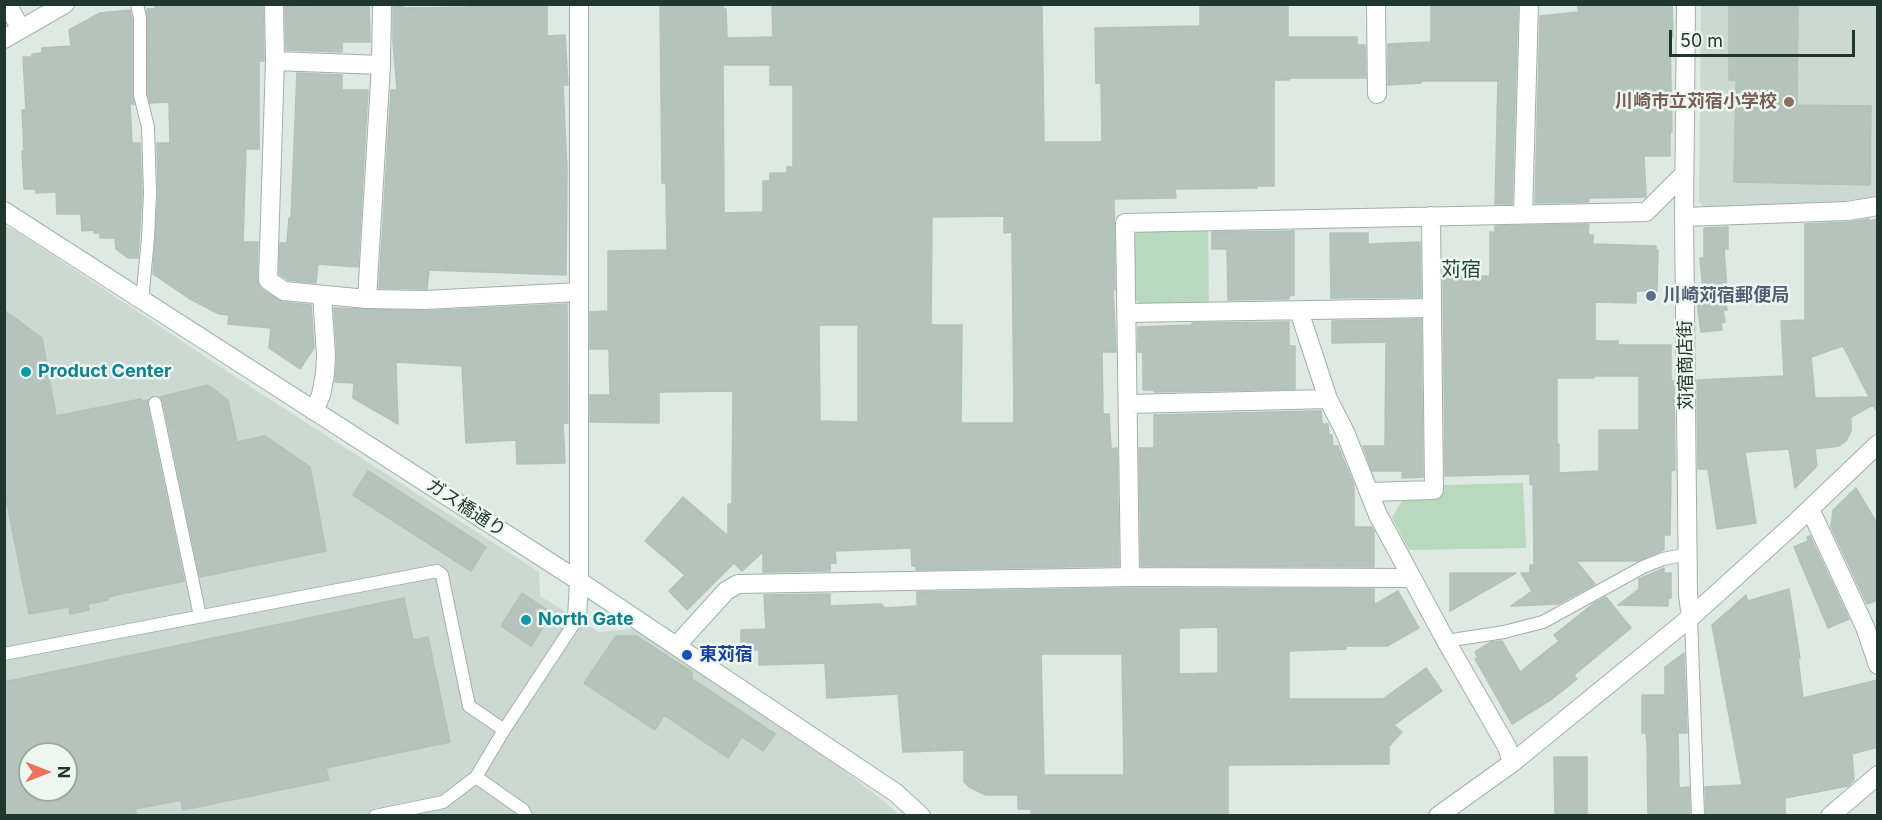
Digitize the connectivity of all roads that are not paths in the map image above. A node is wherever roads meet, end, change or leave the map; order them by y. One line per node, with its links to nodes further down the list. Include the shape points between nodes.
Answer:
1 (7, 4): 10 (street)
2 (65, 4): 10 (street)
3 (137, 4): 24 (lane, via 140,95 148,127 150,193)
4 (274, 4): 12 (street)
5 (381, 4): 13 (street)
6 (579, 4): 21 (street)
7 (1376, 4): 14 (street)
8 (1529, 4): 18 (street)
9 (1686, 4): 15 (street, 苅宿商店街)
10 (21, 29): 11 (street)
11 (4, 39)
12 (275, 61): 13 (street); 22 (street, via 268,280 284,291)
13 (381, 65): 23 (street)
14 (1377, 94)
15 (1684, 174): 18 (street, via 1646,212); 20 (street, 苅宿商店街)
16 (1878, 206): 20 (street, via 1847,211)
17 (4, 211): 24 (street, ガス橋通り)
18 (1524, 214): 19 (street)
19 (1431, 216): 25 (street); 27 (street, via 1128,222)
20 (1684, 217): 35 (street, 苅宿商店街)
21 (579, 292): 23 (street); 38 (street)
22 (322, 295): 23 (street); 31 (street, via 325,374)
23 (367, 299)
24 (142, 301): 31 (street, ガス橋通り)
25 (1432, 308): 26 (street); 33 (street, via 1434,490)
26 (1299, 311): 27 (street); 28 (street)
27 (1126, 313): 30 (street)
28 (1328, 399): 30 (street); 33 (street)
29 (155, 403): 39 (lane)
30 (1128, 404): 36 (street)
31 (314, 411): 38 (street, ガス橋通り)
32 (1878, 444): 34 (street)
33 (1369, 492): 37 (street)
34 (1810, 509): 40 (street); 45 (street)
35 (1688, 554): 40 (street, 苅宿商店街); 42 (lane, via 1643,567 1543,622)
36 (1130, 577): 37 (street); 43 (street, via 738,584 726,591)
37 (1412, 578): 42 (street)
38 (579, 580): 41 (street); 43 (street, ガス橋通り)
39 (200, 616): 44 (lane); 46 (lane, via 438,572 442,575 469,706)
40 (1691, 617): 47 (street); 54 (lane)
41 (577, 619): 46 (lane)
42 (1446, 641): 47 (street, via 1507,747)
43 (677, 645): 52 (street, ガス橋通り, via 896,793)
44 (4, 654)
45 (1878, 664)
46 (504, 730): 49 (lane)
47 (1512, 763): 53 (street)
48 (1878, 775): 55 (street)
49 (476, 777): 50 (lane, via 443,802); 51 (lane)
50 (375, 816)
51 (526, 816)
52 (921, 816)
53 (1438, 816)
54 (1698, 816)
55 (1830, 816)

